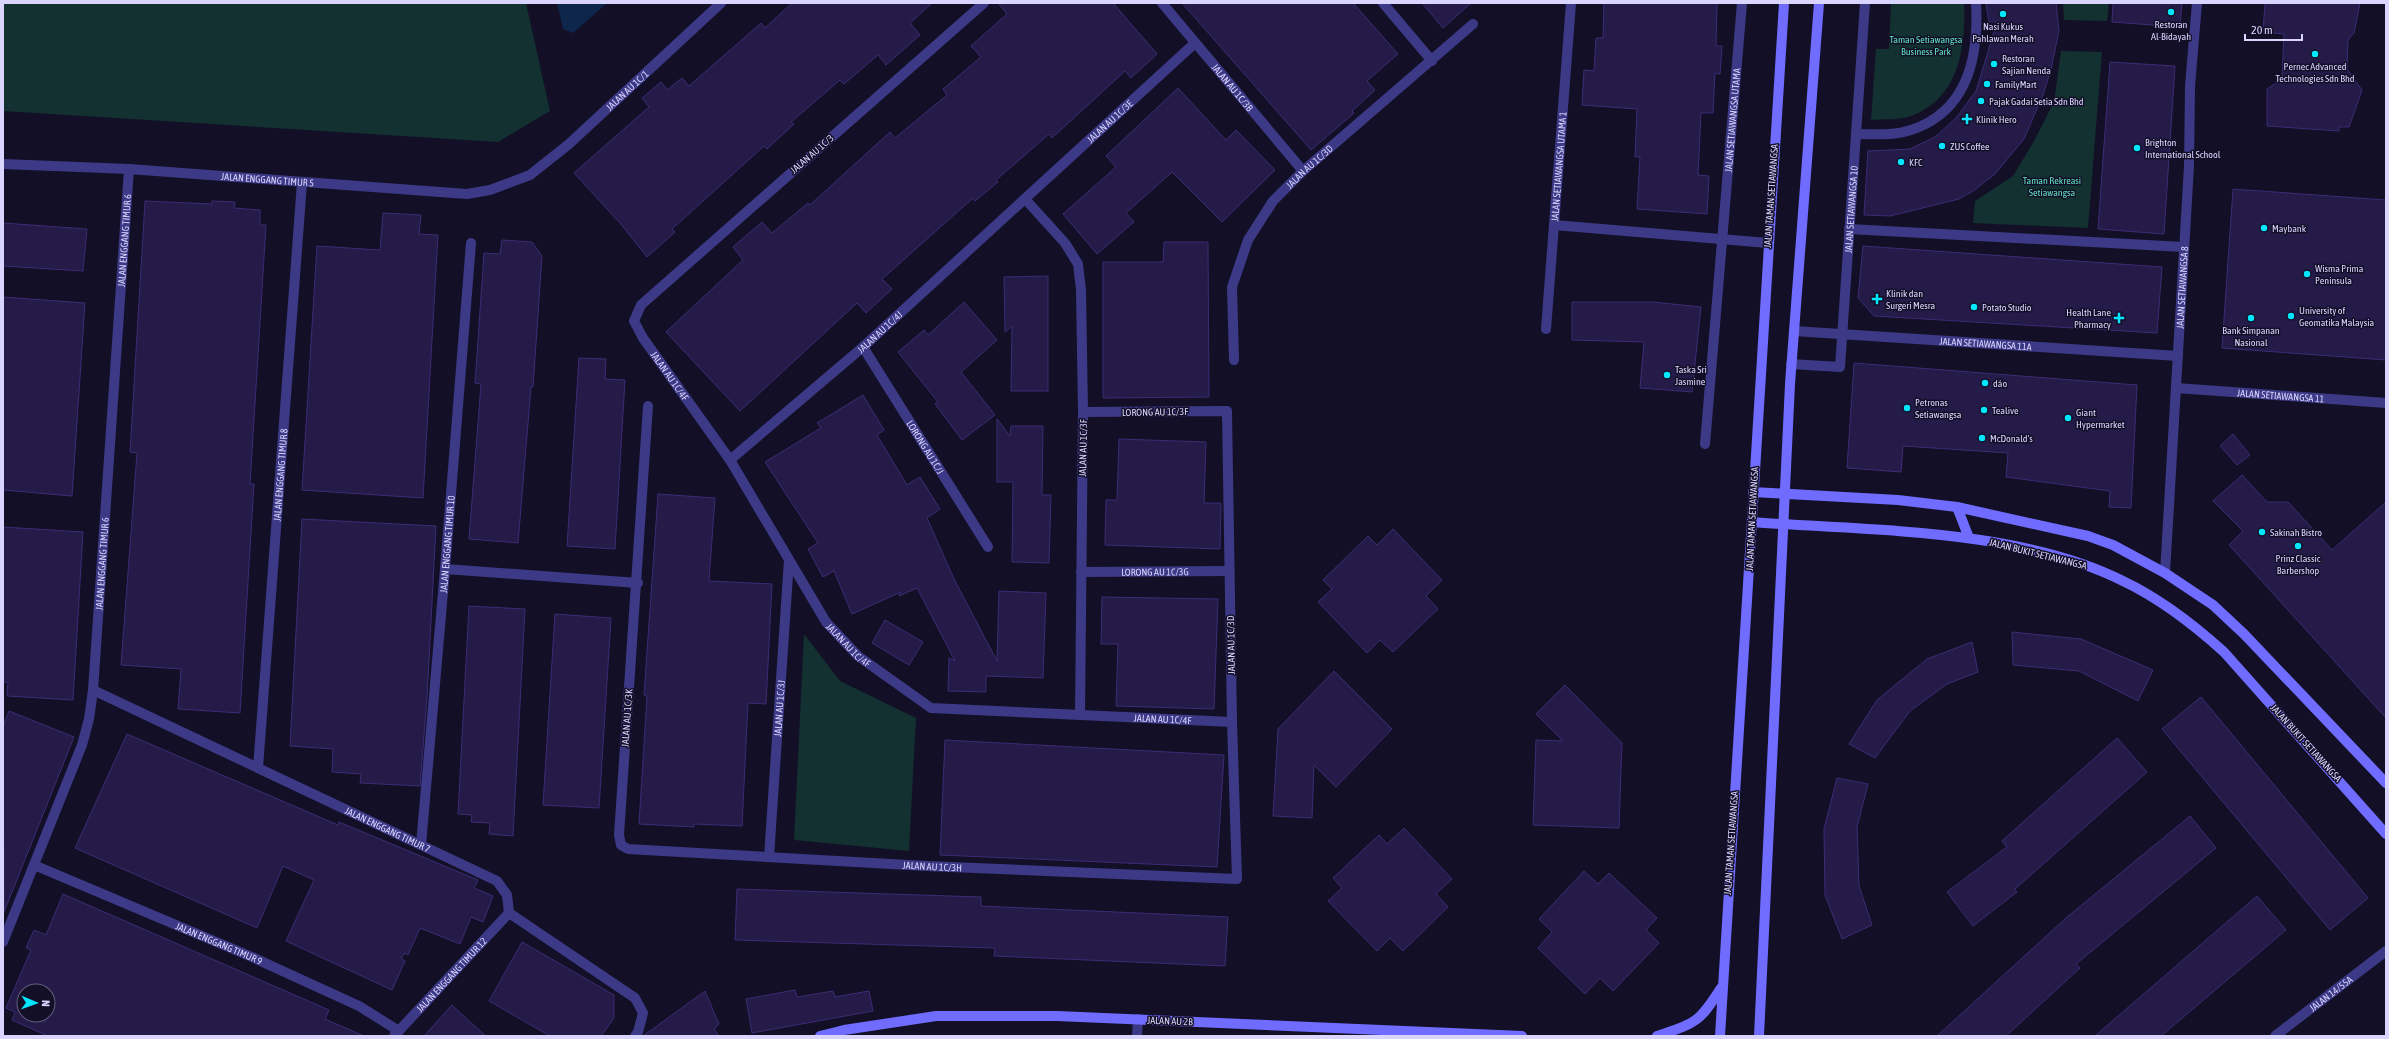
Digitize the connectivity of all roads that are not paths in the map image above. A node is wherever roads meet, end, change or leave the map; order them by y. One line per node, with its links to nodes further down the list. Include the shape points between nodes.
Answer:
1 (721, 3): 19 (street, JALAN AU 1C/1, via 568,144)
2 (984, 3): 28 (street, JALAN AU 1C/3)
3 (1162, 3): 13 (street, JALAN AU 1C/3B)
4 (1383, 3): 14 (street)
5 (1571, 3): 22 (street, JALAN SETIAWANGSA UTAMA 1)
6 (1742, 3): 24 (street, JALAN SETIAWANGSA UTAMA)
7 (1784, 3): 26 (street, JALAN TAMAN SETIAWANGSA)
8 (1819, 3): 30 (street)
9 (1865, 3): 15 (street, JALAN SETIAWANGSA 10)
10 (1976, 3): 15 (street, via 1974,52 1965,84 1955,100 1942,114 1910,130)
11 (2197, 3): 27 (street, JALAN SETIAWANGSA 8, via 2190,86)
12 (1473, 24): 14 (street, JALAN AU 1C/3D)
13 (1195, 43): 18 (street, JALAN AU 1C/3B); 21 (street, JALAN AU 1C/3E)
14 (1432, 61): 18 (street, JALAN AU 1C/3D)
15 (1856, 134): 23 (street, JALAN SETIAWANGSA 10)
16 (3, 164): 17 (street, JALAN ENGGANG TIMUR 5)
17 (129, 169): 20 (street, JALAN ENGGANG TIMUR 5); 56 (street, JALAN ENGGANG TIMUR 6)
18 (1303, 171): 34 (street, JALAN AU 1C/3D, via 1273,201 1248,240 1232,287)
19 (530, 175): 20 (street, JALAN ENGGANG TIMUR 5, via 490,190 467,194)
20 (302, 182): 59 (street, JALAN ENGGANG TIMUR 8)
21 (1026, 200): 32 (street, JALAN AU 1C/4J); 40 (street, JALAN AU 1C/3F, via 1065,243 1078,264 1081,290)
22 (1554, 225): 24 (street); 29 (street, JALAN SETIAWANGSA UTAMA 1)
23 (1849, 229): 27 (street); 31 (street, JALAN SETIAWANGSA 10)
24 (1724, 238): 26 (street); 41 (street, JALAN SETIAWANGSA UTAMA)
25 (470, 243): 51 (street, JALAN ENGGANG TIMUR 10)
26 (1768, 243): 43 (street, JALAN TAMAN SETIAWANGSA)
27 (2184, 247): 33 (street, JALAN SETIAWANGSA 8)
28 (640, 305): 42 (street, JALAN AU 1C/4F, via 634,321 643,338)
29 (1546, 329)
30 (1794, 331): 31 (street, JALAN SETIAWANGSA 11A); 35 (street)
31 (1842, 334): 33 (street, JALAN SETIAWANGSA 11A); 35 (street, JALAN SETIAWANGSA 10, via 1840,367)
32 (864, 348): 42 (street, JALAN AU 1C/4J); 49 (street, LORONG AU 1C/J)
33 (2178, 356): 36 (street, JALAN SETIAWANGSA 8)
34 (1234, 360)
35 (1791, 364): 44 (street)
36 (2176, 388): 37 (street, JALAN SETIAWANGSA 11); 54 (street, JALAN SETIAWANGSA 8)
37 (2386, 403)
38 (648, 406): 55 (street, JALAN AU 1C/3K)
39 (1227, 411): 40 (street, LORONG AU 1C/3F); 52 (street, JALAN AU 1C/3D)
40 (1083, 412): 53 (street, JALAN AU 1C/3F)
41 (1705, 444)
42 (730, 460): 50 (street, JALAN AU 1C/4F)
43 (1753, 492): 44 (street); 46 (street, JALAN TAMAN SETIAWANGSA)
44 (1785, 494): 45 (street); 47 (street)
45 (1957, 506): 48 (street); 54 (street, via 2088,536 2113,545)
46 (1752, 522): 47 (street, JALAN BUKIT SETIAWANGSA); 70 (street, JALAN TAMAN SETIAWANGSA)
47 (1783, 525): 48 (street, JALAN BUKIT SETIAWANGSA); 79 (street)
48 (1968, 538): 61 (street, JALAN BUKIT SETIAWANGSA, via 2081,563 2123,580 2163,603 2199,629 2224,652)
49 (988, 547)
50 (789, 560): 57 (street, JALAN AU 1C/4F, via 826,622 858,656 931,708); 64 (street, JALAN AU 1C/3J)
51 (445, 569): 55 (street); 62 (street, JALAN ENGGANG TIMUR 10)
52 (1230, 571): 53 (street, LORONG AU 1C/3G); 58 (street, JALAN AU 1C/3D)
53 (1081, 572): 57 (street, JALAN AU 1C/3F)
54 (2164, 573): 60 (street, via 2213,606 2244,634)
55 (638, 582): 63 (street, JALAN AU 1C/3K, via 619,835 621,845)
56 (93, 690): 59 (street, JALAN ENGGANG TIMUR 7); 65 (street, JALAN ENGGANG TIMUR 6, via 82,745)
57 (1080, 715): 58 (street, JALAN AU 1C/4F)
58 (1232, 722): 66 (street, JALAN AU 1C/3D)
59 (258, 768): 62 (street, JALAN ENGGANG TIMUR 7)
60 (2386, 783)
61 (2386, 834)
62 (421, 845): 67 (street, JALAN ENGGANG TIMUR 7, via 497,881 507,895)
63 (628, 849): 64 (street, JALAN AU 1C/3H)
64 (769, 857): 66 (street, JALAN AU 1C/3H)
65 (34, 864): 68 (street, JALAN ENGGANG TIMUR 6); 72 (street, JALAN ENGGANG TIMUR 9, via 252,957 359,1006)
66 (1237, 880)
67 (509, 913): 72 (street, JALAN ENGGANG TIMUR 12); 73 (street, via 635,998 643,1013)
68 (3, 942)
69 (2386, 952): 80 (street, JALAN 14/55A)
70 (1722, 987): 77 (street, via 1707,1011 1692,1024); 78 (street, JALAN TAMAN SETIAWANGSA)
71 (1138, 1020): 74 (street, JALAN AU 2B, via 1057,1016 936,1016); 75 (street); 76 (street, JALAN AU 2B)
72 (397, 1034)
73 (635, 1036)
74 (820, 1036)
75 (1137, 1036)
76 (1522, 1036)
77 (1657, 1036)
78 (1720, 1036)
79 (1759, 1036)
80 (2275, 1036)

